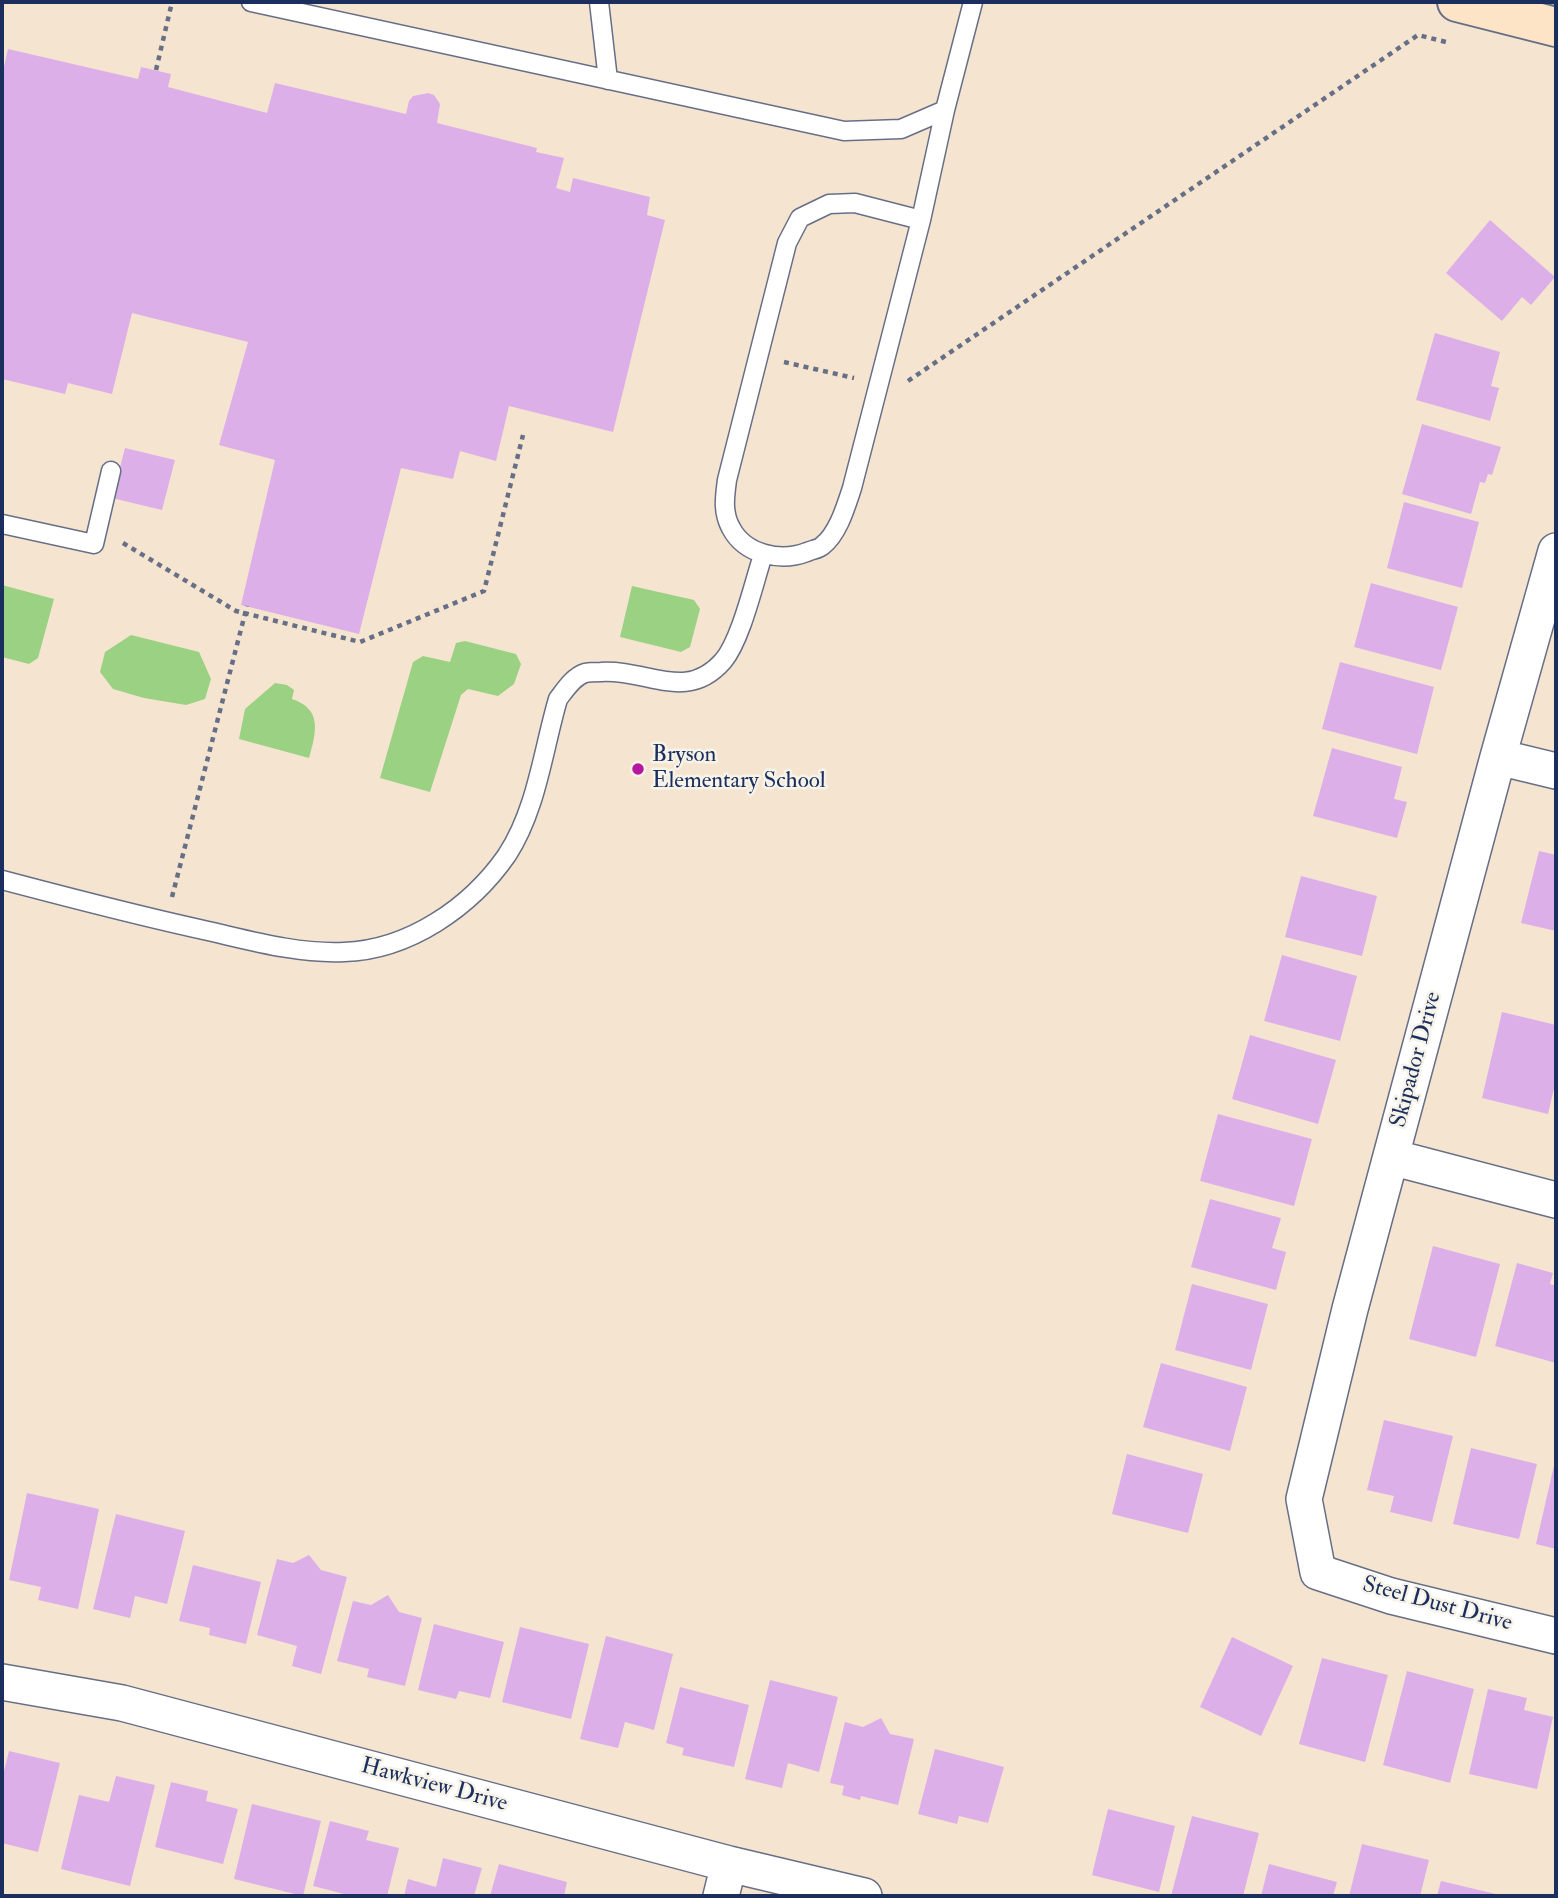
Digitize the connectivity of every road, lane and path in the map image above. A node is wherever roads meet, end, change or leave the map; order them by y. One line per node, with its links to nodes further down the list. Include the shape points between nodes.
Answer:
1 (172, 2): 8 (path)
2 (251, 2): 9 (lane)
3 (599, 2): 9 (lane)
4 (973, 2): 10 (lane)
5 (1457, 2): 6 (main road)
6 (1556, 27)
7 (1419, 35): 13 (path, via 897,389)
8 (156, 70)
9 (608, 80): 10 (lane, via 844,131 901,129)
10 (945, 110): 11 (lane)
11 (921, 220): 12 (lane, via 855,203 829,204 800,218 787,243); 13 (lane)
12 (758, 356): 13 (path); 19 (lane, via 724,505 730,527 741,541)
13 (879, 384): 19 (lane, via 841,520 822,547 793,557)
14 (523, 435): 21 (path, via 484,591 360,642)
15 (111, 471): 17 (lane)
16 (2, 524): 17 (lane, via 94,544)
17 (98, 528): 21 (path)
18 (1556, 551): 22 (street, Skipador Drive)
19 (763, 555): 25 (lane, via 724,660 705,677 688,684 635,673 585,673 569,684 558,699 525,820 507,854 451,912 417,934 345,953 271,946)
20 (247, 606): 21 (path)
21 (246, 614): 25 (path)
22 (1498, 757): 23 (street); 26 (street, Skipador Drive)
23 (1556, 771)
24 (2, 880): 25 (lane)
25 (166, 922)
26 (1391, 1157): 27 (street); 28 (street, Skipador Drive, via 1304,1499)
27 (1556, 1199)
28 (1318, 1572): 29 (street, Steel Dust Drive, via 1391,1596)
29 (1556, 1636)
30 (2, 1682): 31 (street, Hawkview Drive, via 122,1703)
31 (725, 1880): 32 (street, Hawkview Drive)
32 (864, 1896)

